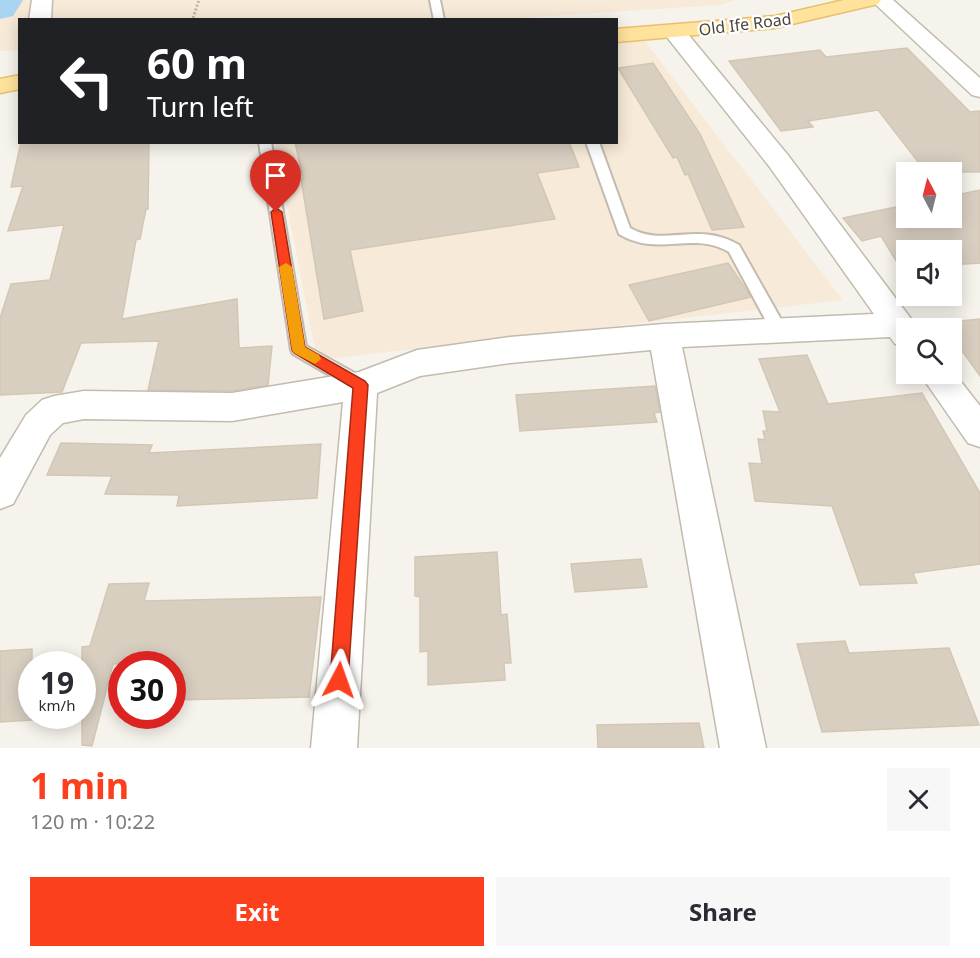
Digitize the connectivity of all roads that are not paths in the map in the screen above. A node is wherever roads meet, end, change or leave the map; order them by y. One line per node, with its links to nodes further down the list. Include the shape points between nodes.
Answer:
1 (42, 0): 6 (street)
2 (435, 0): 7 (lane)
3 (804, 0): 8 (main road, Old Ife Road, via 728,12)
4 (871, 0): 9 (main road, Old Ife Road, via 775,22)
5 (881, 0): 15 (street)
6 (40, 18)
7 (439, 18)
8 (618, 21)
9 (674, 32): 10 (main road, Old Ife Road); 18 (street, via 778,160)
10 (618, 36)
11 (18, 66): 12 (main road)
12 (0, 71)
13 (18, 82): 14 (main road)
14 (0, 87)
15 (980, 90)
16 (265, 144): 22 (lane, via 299,350)
17 (593, 144): 19 (lane, via 624,231 633,239 644,241 712,237 724,240 734,249)
18 (896, 322)
19 (779, 330): 20 (street); 21 (street)
20 (896, 330)
21 (664, 336): 22 (street, via 417,363); 27 (street)
22 (361, 385): 25 (street, via 232,407 84,405 54,410 38,425); 26 (street)
23 (956, 386): 24 (street)
24 (980, 432)
25 (0, 492)
26 (334, 748)
27 (742, 748)

